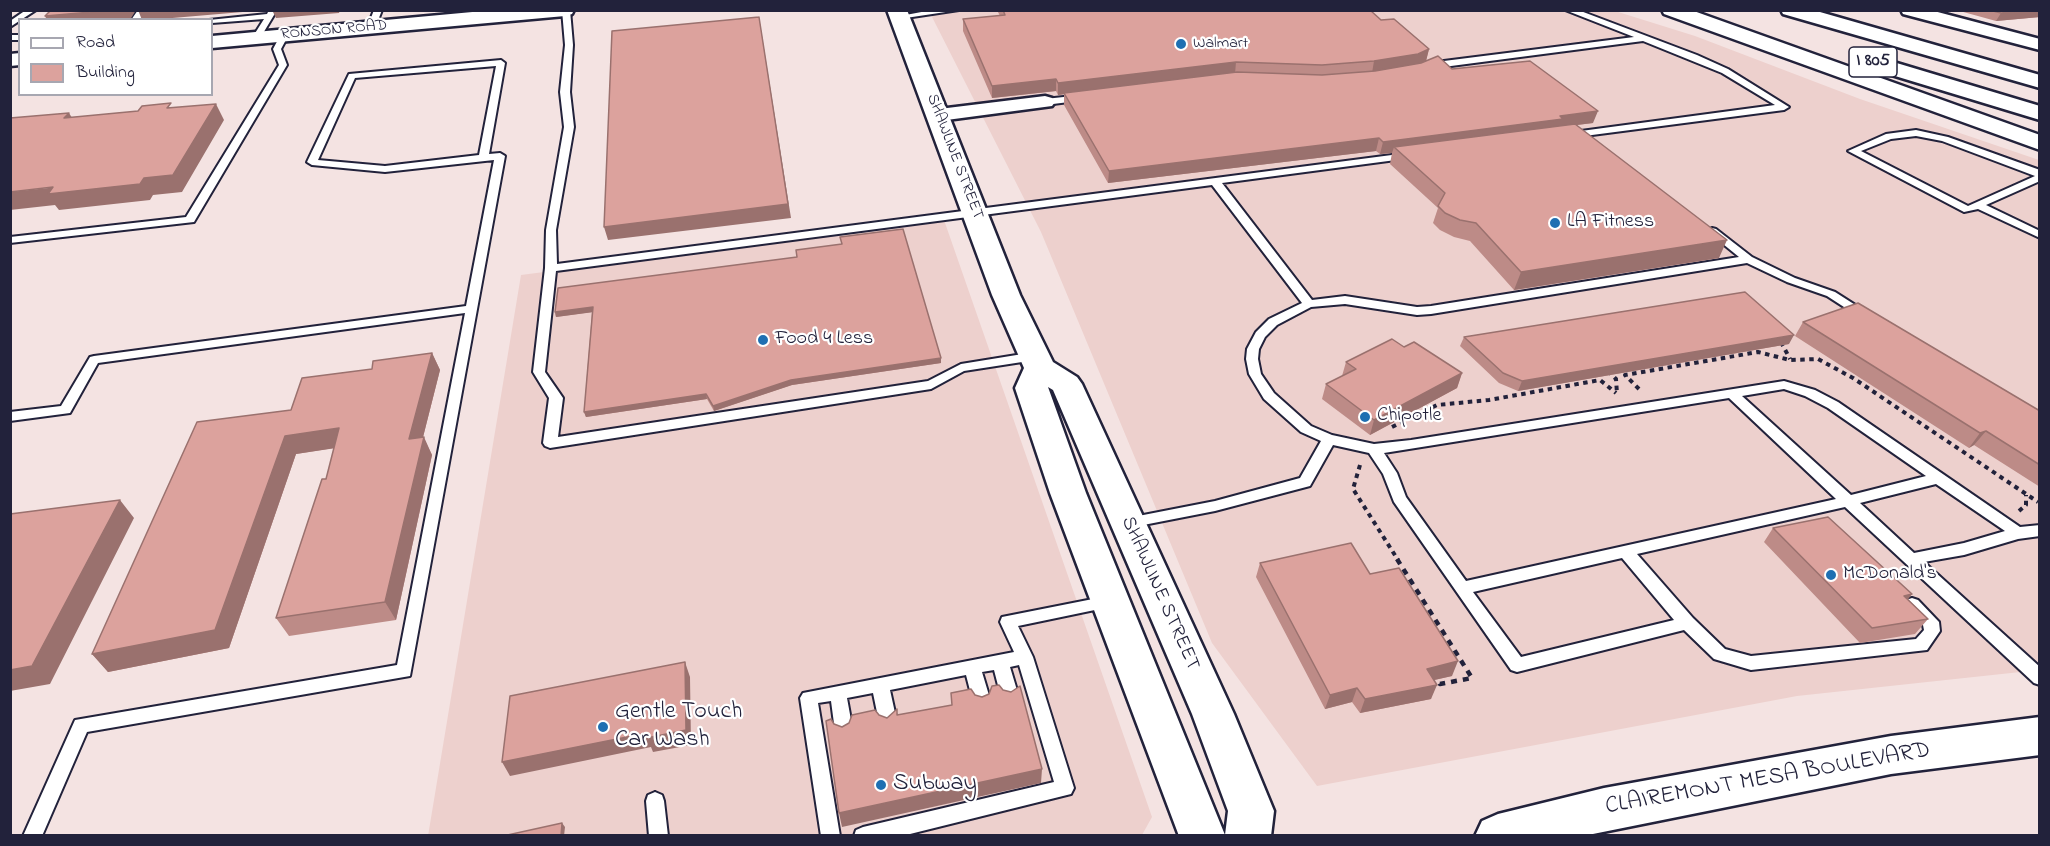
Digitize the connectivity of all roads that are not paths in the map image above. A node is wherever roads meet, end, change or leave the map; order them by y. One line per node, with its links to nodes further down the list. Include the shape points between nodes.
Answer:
1 (32, 10): 13 (lane)
2 (565, 10): 10 (main road, RONSON ROAD); 44 (lane, via 570,45 565,93 569,127 551,230)
3 (955, 10): 11 (lane)
4 (1569, 10): 17 (lane)
5 (1671, 10): 20 (main road)
6 (1706, 10): 25 (main road, I 805)
7 (1790, 10): 22 (main road, I 805)
8 (1909, 10): 19 (street)
9 (272, 13): 14 (lane); 16 (lane)
10 (520, 13): 12 (main road, RONSON ROAD)
11 (898, 14): 26 (main road, SHAWLINE STREET)
12 (374, 19): 15 (main road, RONSON ROAD)
13 (12, 21)
14 (213, 21)
15 (284, 36): 16 (main road, RONSON ROAD); 41 (lane, via 277,49 283,65 190,220)
16 (256, 38): 18 (main road, RONSON ROAD)
17 (1643, 39): 21 (lane, via 1431,64); 28 (lane, via 1725,71 1784,107)
18 (213, 42)
19 (2040, 45)
20 (1817, 63): 27 (main road); 30 (main road)
21 (1418, 70)
22 (2038, 81)
23 (1089, 97): 24 (lane)
24 (1045, 102): 26 (street)
25 (2040, 112)
26 (939, 115): 37 (main road, SHAWLINE STREET)
27 (2040, 133)
28 (1572, 135): 29 (lane); 31 (lane)
29 (1554, 137)
30 (2040, 143)
31 (1592, 147)
32 (1416, 155): 35 (lane)
33 (483, 158): 33 (lane, via 501,63 352,76 312,162 385,169); 46 (lane, via 500,156)
34 (2040, 176): 36 (lane); 36 (lane, via 1945,139 1916,133 1889,136 1853,151 1968,210)
35 (1215, 181): 37 (lane); 45 (lane)
36 (1977, 205): 39 (lane)
37 (975, 212): 44 (lane); 48 (main road, SHAWLINE STREET, via 1006,295)
38 (1703, 225): 43 (lane)
39 (2025, 228): 40 (lane); 42 (lane, via 2030,241)
40 (2040, 235)
41 (10, 240)
42 (2040, 245)
43 (1748, 259): 45 (lane, via 1431,310 1345,300); 47 (lane, via 1831,294)
44 (551, 268): 48 (lane, via 539,372 556,398 550,443 931,385 961,368)
45 (1310, 304): 51 (lane, via 1273,322 1252,349 1252,359 1269,396 1306,429)
46 (470, 309): 50 (lane, via 94,360 65,410); 79 (lane, via 404,671 81,725)
47 (1881, 324)
48 (1038, 362): 56 (main road, SHAWLINE STREET, via 1066,384); 64 (main road, via 1031,388)
49 (1732, 393): 52 (lane, via 1411,445); 53 (lane, via 1784,385 1810,393); 54 (lane)
50 (10, 417)
51 (1329, 439): 52 (lane); 56 (lane, via 1305,482 1215,506)
52 (1368, 448): 62 (lane, via 1390,473 1399,498)
53 (1939, 478): 54 (lane); 59 (lane)
54 (1849, 501): 55 (lane); 61 (lane)
55 (1806, 510): 57 (lane); 60 (lane)
56 (1128, 523): 83 (main road, SHAWLINE STREET, via 1213,714 1251,811)
57 (1824, 526)
58 (2040, 530): 59 (lane)
59 (2018, 533): 61 (lane)
60 (1625, 551): 62 (lane); 65 (lane)
61 (1911, 559): 69 (lane)
62 (1462, 588): 65 (lane, via 1517,665)
63 (1895, 590): 65 (lane, via 1931,622 1932,631 1920,645 1751,663 1720,654)
64 (1110, 601): 66 (lane, via 1008,622); 82 (main road)
65 (1687, 623)
66 (1026, 657): 67 (lane); 78 (lane, via 1065,788 1035,790)
67 (1000, 662): 68 (lane); 72 (lane)
68 (972, 668): 70 (lane); 73 (lane)
69 (2040, 678)
70 (880, 685): 71 (lane); 74 (lane)
71 (838, 693): 75 (lane); 81 (lane, via 810,698)
72 (1010, 697)
73 (982, 702)
74 (888, 722)
75 (844, 731)
76 (2040, 736): 84 (main road, CLAIREMONT MESA BOULEVARD, via 1868,759 1604,809)
77 (655, 801): 80 (lane)
78 (863, 831)
79 (32, 836)
80 (659, 836)
81 (831, 836)
82 (1202, 836)
83 (1248, 836)
84 (1498, 836)

